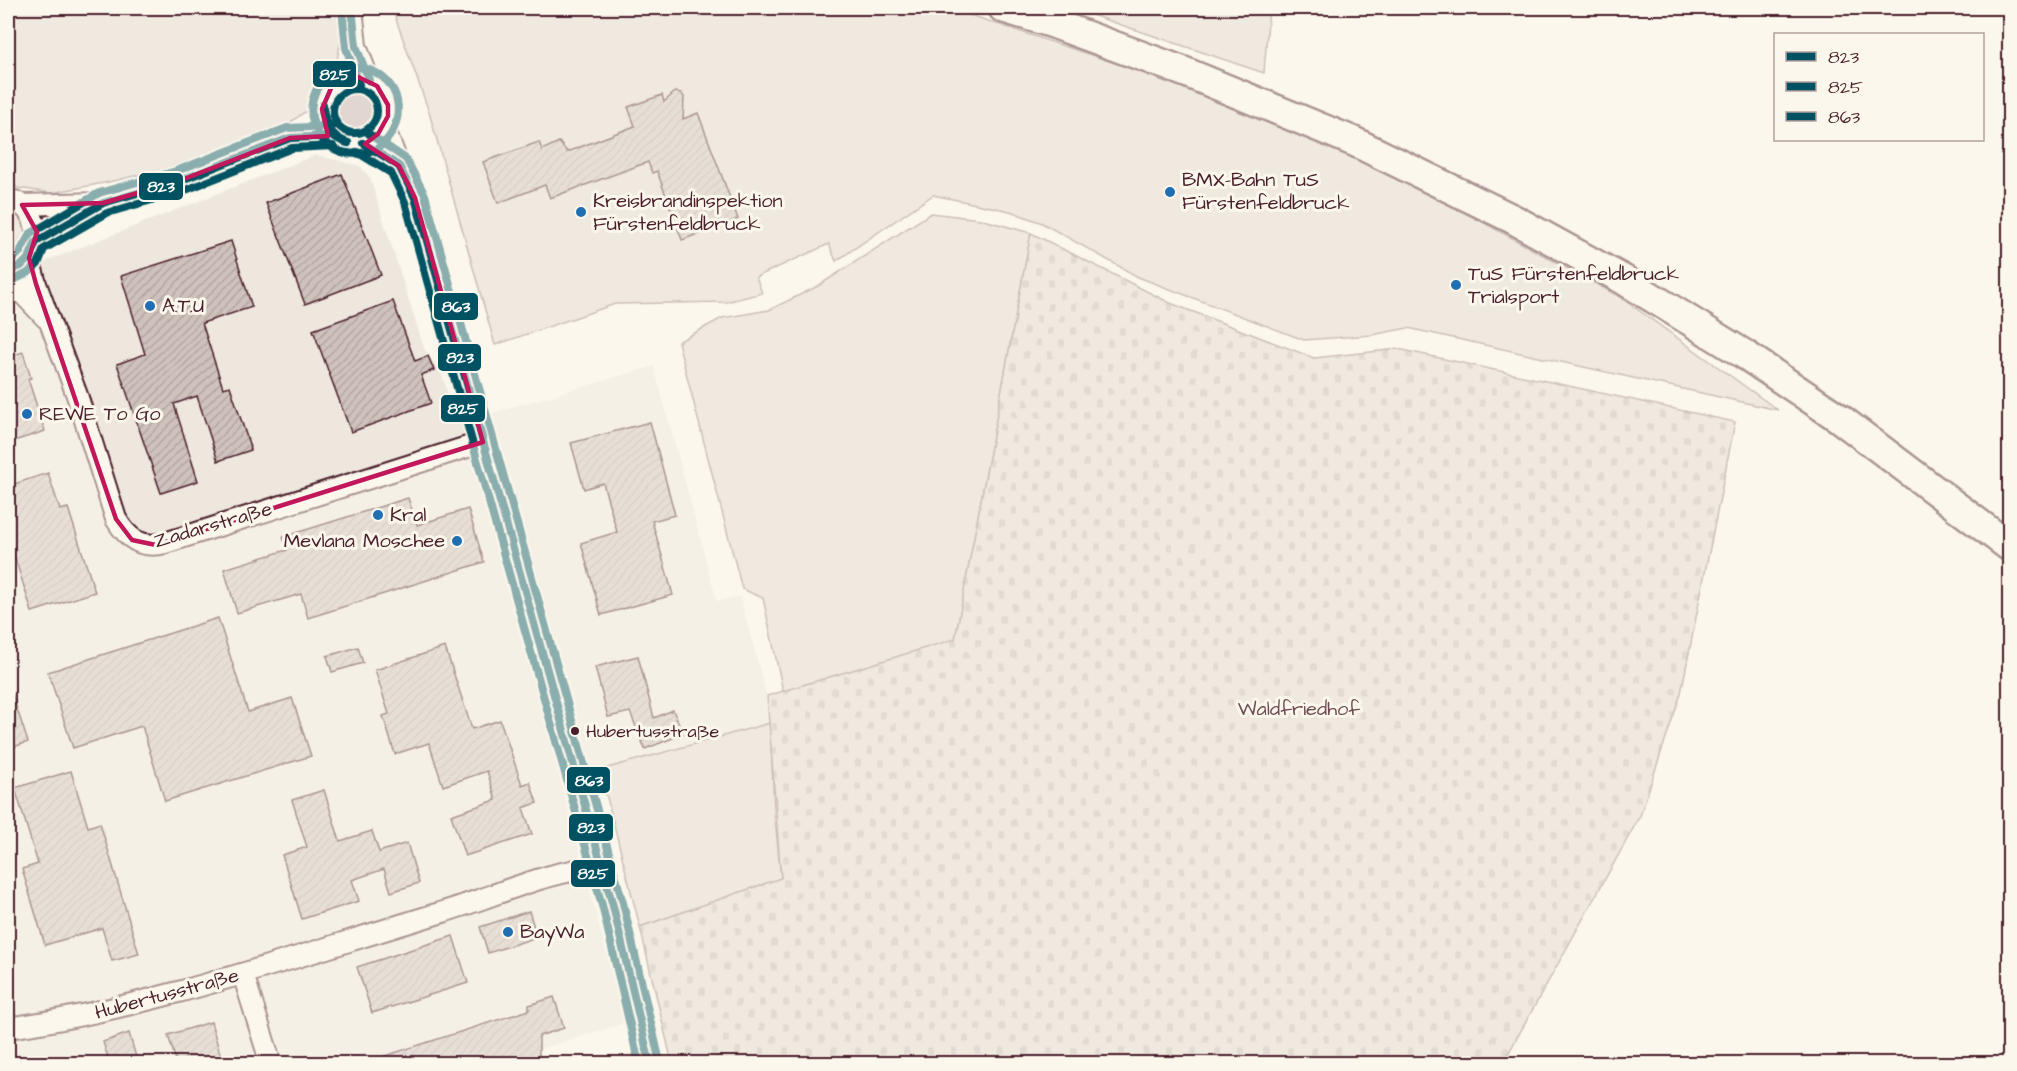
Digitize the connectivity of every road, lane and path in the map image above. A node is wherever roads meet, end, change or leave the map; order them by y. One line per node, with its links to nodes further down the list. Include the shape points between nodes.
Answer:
1 (352, 8): 3 (street)
2 (1003, 8): 19 (highway, via 1185,72 1355,142 1513,219 1624,280 1765,368 1839,418)
3 (356, 45): 4 (street); 5 (street)
4 (343, 79): 5 (street); 6 (street, via 327,92)
5 (369, 80): 7 (street, via 384,94 388,105)
6 (322, 109): 8 (street, via 324,124); 9 (street)
7 (384, 127): 10 (street); 11 (street)
8 (333, 136): 9 (street); 10 (street, via 348,143)
9 (290, 138): 13 (street, via 180,181)
10 (363, 143): 11 (street)
11 (399, 166): 18 (street, via 415,198)
12 (15, 202): 13 (street); 14 (street, Zadarstraße, via 35,222)
13 (103, 203): 14 (street)
14 (32, 250): 15 (street, via 21,266); 17 (street, Zadarstraße)
15 (8, 271)
16 (8, 278): 17 (street, Zadarstraße)
17 (50, 322): 18 (street, Zadarstraße, via 116,519 128,536 139,543 165,543)
18 (483, 442): 20 (street)
19 (2010, 547)
20 (600, 867): 21 (street, Hubertusstraße, via 575,868); 24 (street, via 613,906)
21 (243, 974): 22 (street, Hubertusstraße, via 86,1015); 23 (street)
22 (8, 1028)
23 (271, 1064)
24 (650, 1064)

